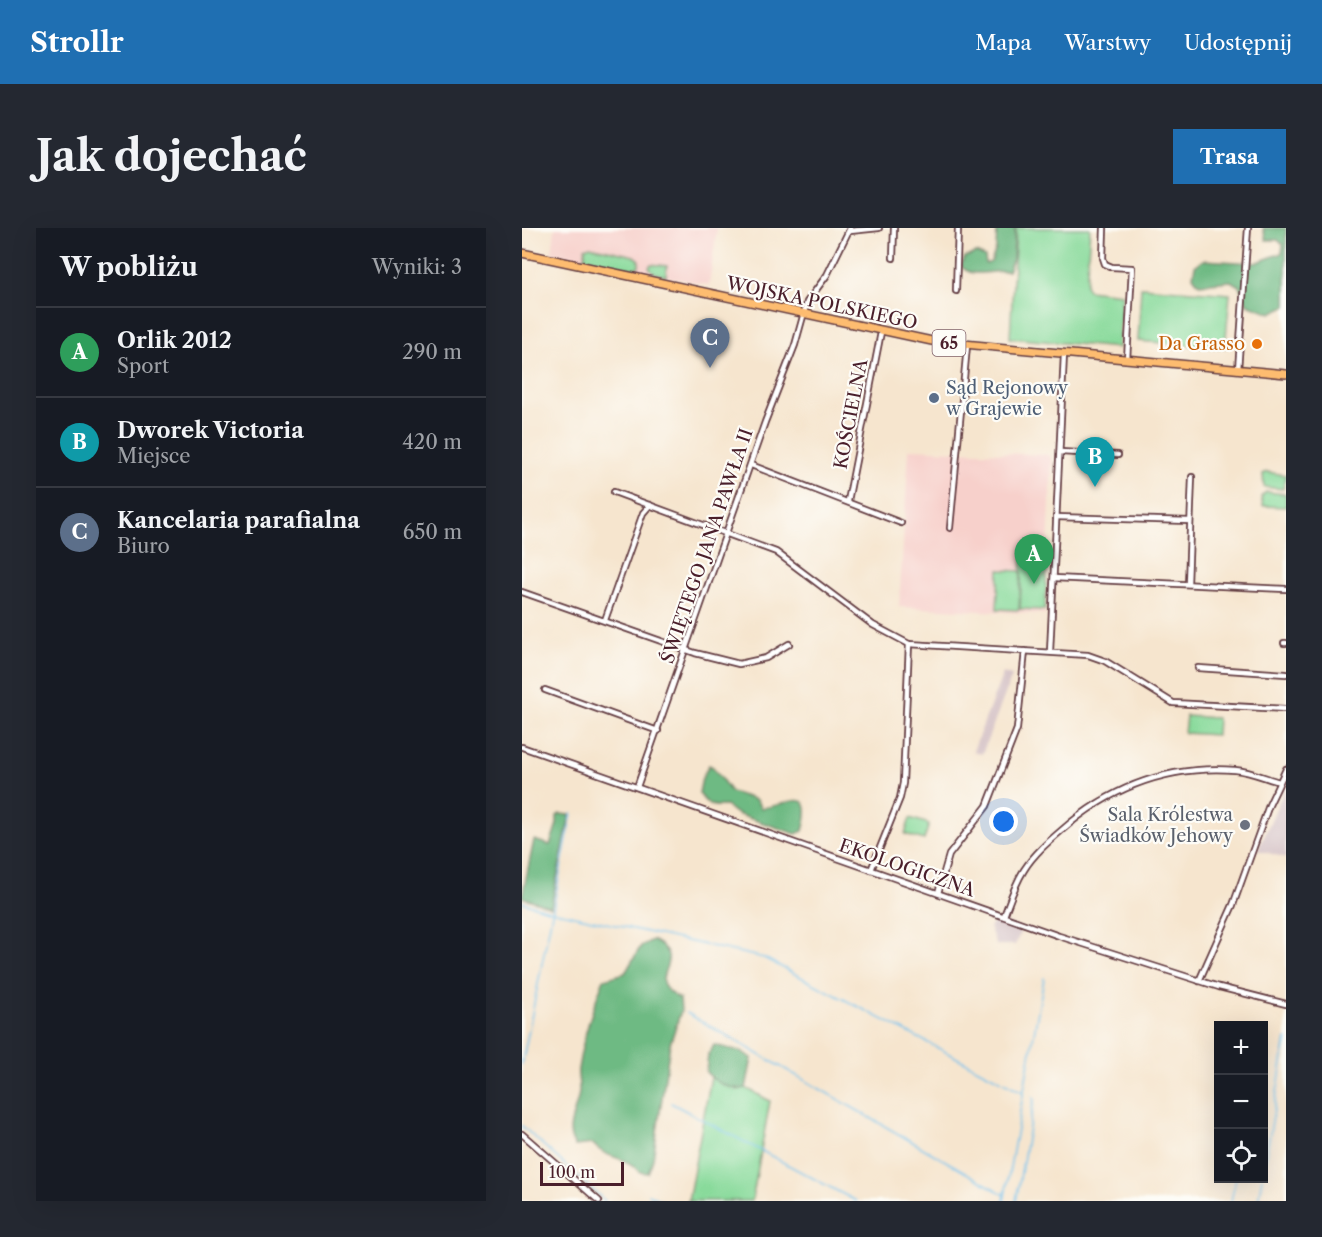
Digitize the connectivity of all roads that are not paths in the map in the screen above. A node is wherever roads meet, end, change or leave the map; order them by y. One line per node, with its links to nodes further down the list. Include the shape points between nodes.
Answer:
1 (879, 228): 6 (street)
2 (894, 228): 8 (street)
3 (958, 228): 9 (street)
4 (1104, 228): 14 (street, via 1105,264 1132,268)
5 (1248, 228): 15 (street)
6 (850, 230): 10 (street, ŚWIĘTEGO JANA PAWŁA II)
7 (522, 253): 10 (main road, WOJSKA POLSKIEGO / 65)
8 (893, 258)
9 (956, 291)
10 (802, 315): 11 (main road, WOJSKA POLSKIEGO / 65); 19 (street, ŚWIĘTEGO JANA PAWŁA II, via 795,345)
11 (880, 332): 12 (main road, WOJSKA POLSKIEGO / 65); 22 (street, KOŚCIELNA)
12 (967, 346): 13 (main road, WOJSKA POLSKIEGO / 65); 27 (street)
13 (1064, 354): 14 (main road, WOJSKA POLSKIEGO / 65); 17 (street)
14 (1127, 360): 15 (main road, WOJSKA POLSKIEGO / 65)
15 (1238, 370): 16 (main road, WOJSKA POLSKIEGO / 65)
16 (1286, 374)
17 (1059, 452): 18 (street); 24 (street)
18 (1118, 455)
19 (751, 465): 22 (street, KOŚCIELNA); 28 (street, ŚWIĘTEGO JANA PAWŁA II)
20 (1192, 477): 25 (street)
21 (614, 492): 23 (street)
22 (848, 501): 26 (street, KOŚCIELNA)
23 (650, 506): 28 (street); 33 (street, via 643,513)
24 (1056, 517): 25 (street); 29 (street)
25 (1190, 521): 30 (street)
26 (901, 523)
27 (950, 528)
28 (728, 532): 35 (street, via 776,552 873,625); 36 (street, ŚWIĘTEGO JANA PAWŁA II)
29 (1054, 578): 30 (street); 38 (street)
30 (1188, 584): 31 (street)
31 (1286, 589)
32 (522, 592): 33 (street)
33 (605, 620): 36 (street)
34 (789, 644): 36 (street, via 771,656 742,664)
35 (909, 644): 37 (street); 48 (street, via 903,783)
36 (686, 649): 43 (street, ŚWIĘTEGO JANA PAWŁA II)
37 (1025, 651): 38 (street); 49 (street, via 1017,729 987,806 949,855)
38 (1050, 652): 42 (street, via 1100,658 1173,703)
39 (1198, 668): 40 (street)
40 (1286, 674)
41 (545, 690): 43 (street)
42 (1286, 709)
43 (658, 731): 47 (street, ŚWIĘTEGO JANA PAWŁA II)
44 (522, 747): 47 (street, EKOLOGICZNA)
45 (1286, 769): 46 (street)
46 (1279, 783): 50 (street, via 1235,770 1188,771 1163,774 1115,792 1076,817 1035,855 1013,889); 51 (street, via 1233,905)
47 (638, 787): 48 (street, EKOLOGICZNA)
48 (871, 870): 49 (street, EKOLOGICZNA)
49 (938, 893): 50 (street, EKOLOGICZNA)
50 (1004, 916): 51 (street, EKOLOGICZNA)
51 (1199, 981): 52 (street, EKOLOGICZNA)
52 (1286, 1004)
53 (522, 1134): 54 (street)
54 (599, 1201)

